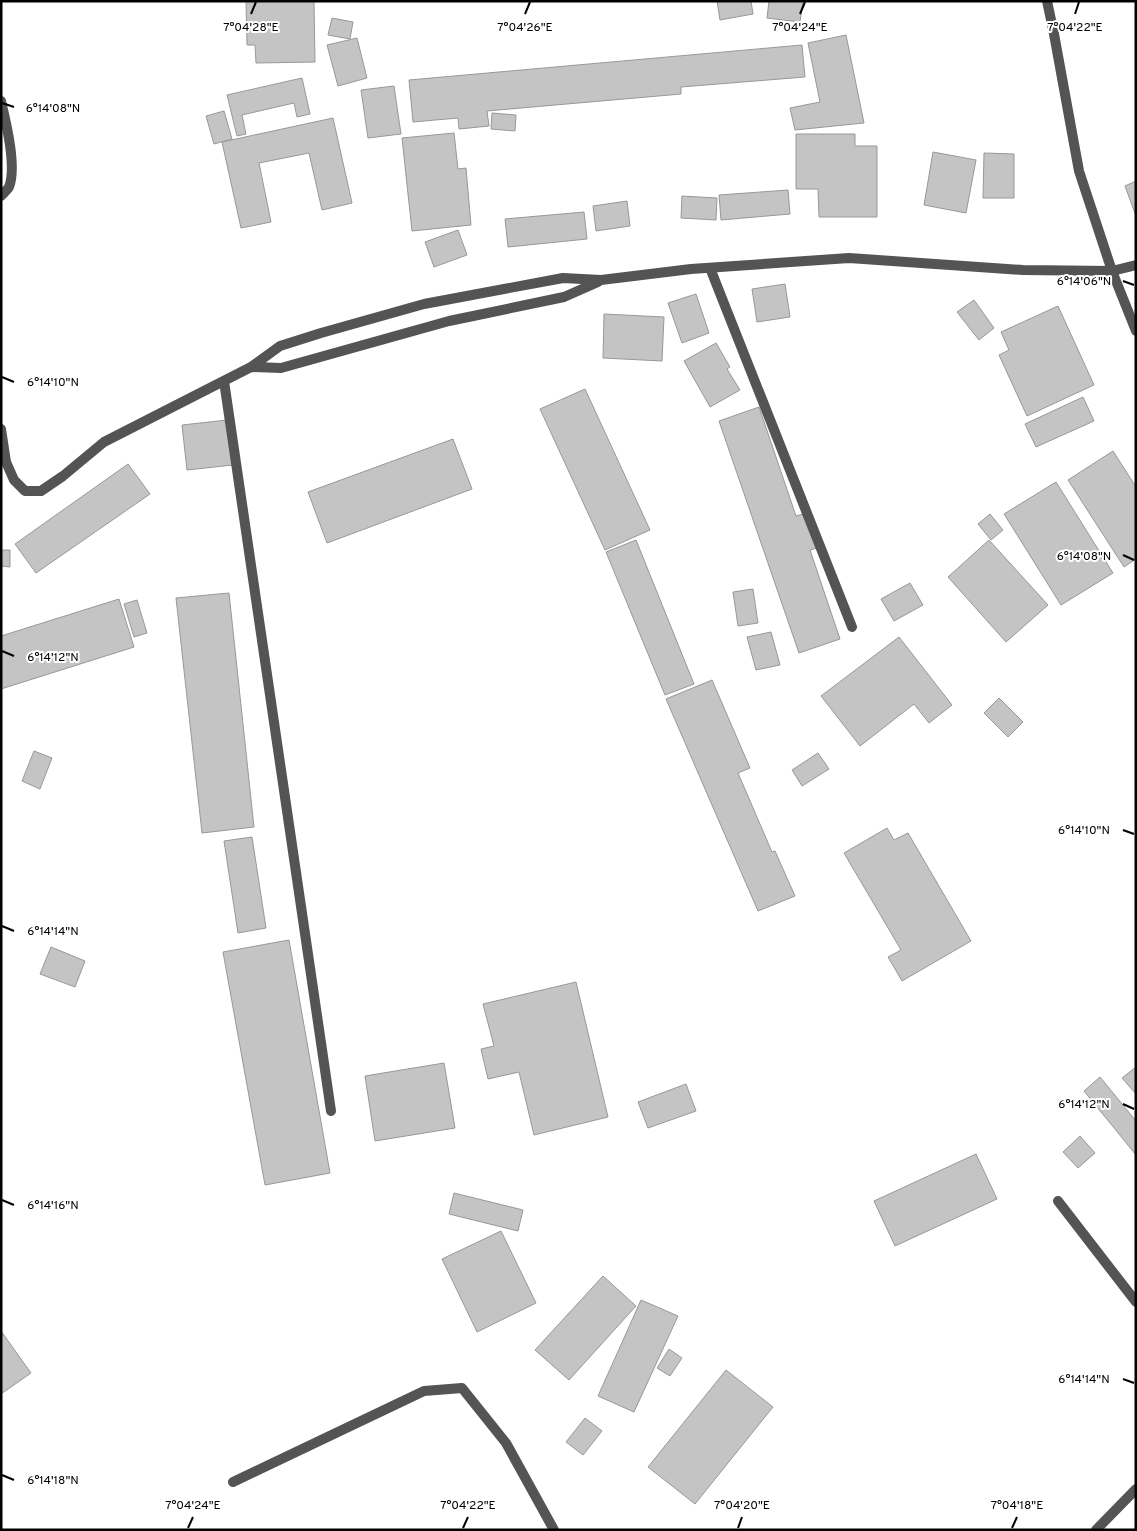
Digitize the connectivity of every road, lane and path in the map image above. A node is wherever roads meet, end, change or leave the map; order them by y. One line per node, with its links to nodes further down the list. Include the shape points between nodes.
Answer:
1 (1047, 1): 6 (street, via 1079,171)
2 (1, 101): 3 (street, via 12,175 8,189)
3 (1, 196)
4 (1136, 265): 6 (street)
5 (710, 268): 6 (street, via 849,258 1023,270); 7 (street); 12 (street)
6 (1112, 271): 8 (street)
7 (601, 280): 9 (street, via 564,297 449,321 281,368); 9 (street, via 563,278 424,304 280,346)
8 (1136, 331)
9 (251, 367): 10 (street)
10 (224, 381): 11 (street, via 104,442 41,491 25,491 14,480 6,462); 13 (street)
11 (1, 429)
12 (852, 627)
13 (330, 1111)
14 (1058, 1202): 15 (street)
15 (1136, 1302)
16 (233, 1482): 18 (street, via 424,1391 462,1388 506,1443)
17 (1136, 1489): 19 (street)
18 (554, 1530)
19 (1096, 1530)

